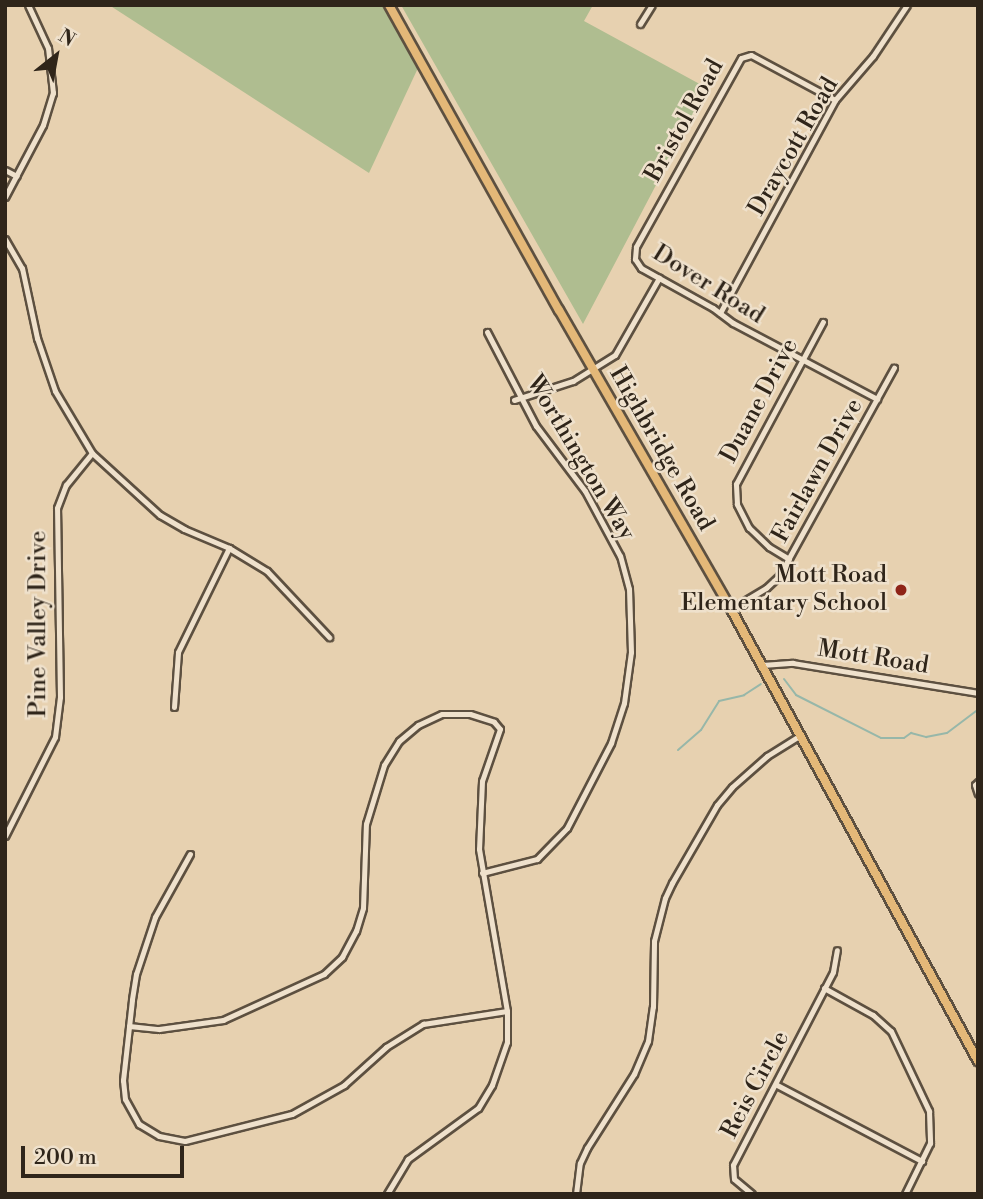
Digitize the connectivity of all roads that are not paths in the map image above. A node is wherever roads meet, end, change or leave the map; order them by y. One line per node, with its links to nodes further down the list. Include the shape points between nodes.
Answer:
1 (28, 5): 8 (street, via 48,48 53,93 43,125)
2 (389, 5): 18 (highway, Highbridge Road)
3 (652, 5): 5 (street)
4 (907, 5): 6 (street, Draycott Road, via 873,56)
5 (640, 24)
6 (835, 100): 11 (street, Bristol Road, via 751,55 741,58 636,247); 13 (street, Draycott Road)
7 (5, 170): 8 (street)
8 (17, 176): 9 (street)
9 (5, 197)
10 (5, 239): 22 (street, via 22,268 37,338 55,391)
11 (635, 259): 12 (street, Dover Road, via 641,268)
12 (660, 278): 13 (street, Dover Road); 18 (street, via 624,344)
13 (720, 313): 16 (street, Dover Road)
14 (823, 323): 16 (street, Duane Drive)
15 (487, 332): 19 (street, Worthington Way)
16 (802, 360): 20 (street, Dover Road); 24 (street, Duane Drive, via 739,474 734,492 740,513 756,537)
17 (894, 368): 20 (street, Fairlawn Drive)
18 (593, 369): 19 (street, via 573,381); 25 (highway, Highbridge Road)
19 (522, 397): 21 (street); 35 (street, Worthington Way, via 545,440 585,491 620,556 629,589 629,679 611,743 557,841 527,863)
20 (877, 399): 24 (street, Fairlawn Drive)
21 (514, 400)
22 (92, 453): 23 (street, via 160,515); 33 (street, Pine Valley Drive, via 66,485 57,508 60,697 55,737)
23 (229, 548): 26 (street, via 267,571); 29 (street, via 178,652)
24 (789, 559): 25 (street, Fairlawn Drive, via 774,583)
25 (731, 609): 27 (highway, Highbridge Road)
26 (329, 637)
27 (762, 665): 28 (street, Mott Road, via 793,663); 30 (highway, Highbridge Road)
28 (978, 693)
29 (174, 707)
30 (800, 734): 40 (highway, Highbridge Road); 44 (street, via 732,787 672,883 654,941 648,1041 635,1074 587,1148)
31 (978, 782): 32 (street)
32 (978, 794)
33 (6, 832)
34 (190, 854): 39 (street, via 145,945)
35 (482, 873): 38 (street); 39 (street, via 482,781 499,729 494,722 470,715 442,714 399,741 384,765 366,824 364,898 356,931 342,957 324,974 223,1020 170,1028)
36 (837, 950): 37 (street, Reis Circle, via 837,961)
37 (824, 988): 41 (street, Reis Circle); 42 (street, via 873,1016 898,1040 931,1122 930,1143)
38 (507, 1011): 39 (street, via 423,1024 317,1102 262,1123 186,1141 144,1128 127,1107 123,1080); 43 (street, via 507,1042 483,1101 464,1121 408,1159)
39 (129, 1026)
40 (978, 1061)
41 (777, 1085): 42 (street); 45 (street, Reis Circle, via 733,1165 737,1182)
42 (922, 1161): 46 (street)
43 (387, 1194)
44 (576, 1194)
45 (752, 1194)
46 (905, 1194)

